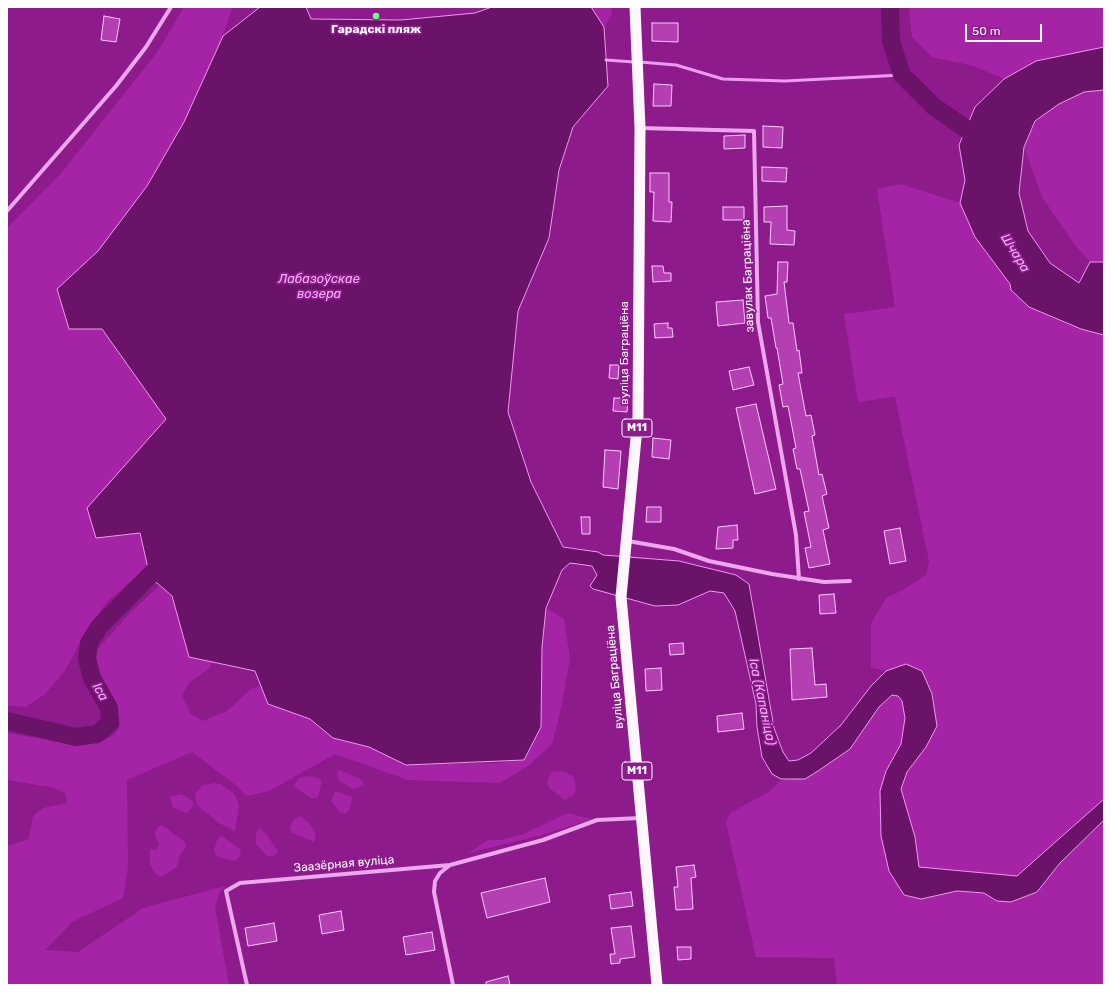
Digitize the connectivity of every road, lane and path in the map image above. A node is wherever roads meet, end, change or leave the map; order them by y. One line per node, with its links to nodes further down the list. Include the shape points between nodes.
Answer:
1 (171, 7): 4 (street, via 146,47 116,86)
2 (635, 7): 3 (highway, вуліца Баграціёна / М11)
3 (640, 128): 5 (highway, вуліца Баграціёна / М11, via 638,416); 6 (street, завулак Баграціёна, via 754,132 758,322 796,535)
4 (7, 211)
5 (626, 540): 6 (street); 8 (highway, вуліца Баграціёна / М11, via 621,597)
6 (799, 579): 7 (street, via 824,582)
7 (850, 581)
8 (641, 818): 9 (street, via 598,820 543,840); 12 (highway, вуліца Баграціёна / М11)
9 (450, 865): 10 (street, Заазёрная вуліца, via 240,883 226,891); 11 (street, via 435,881 434,892)
10 (247, 985)
11 (452, 985)
12 (657, 985)

